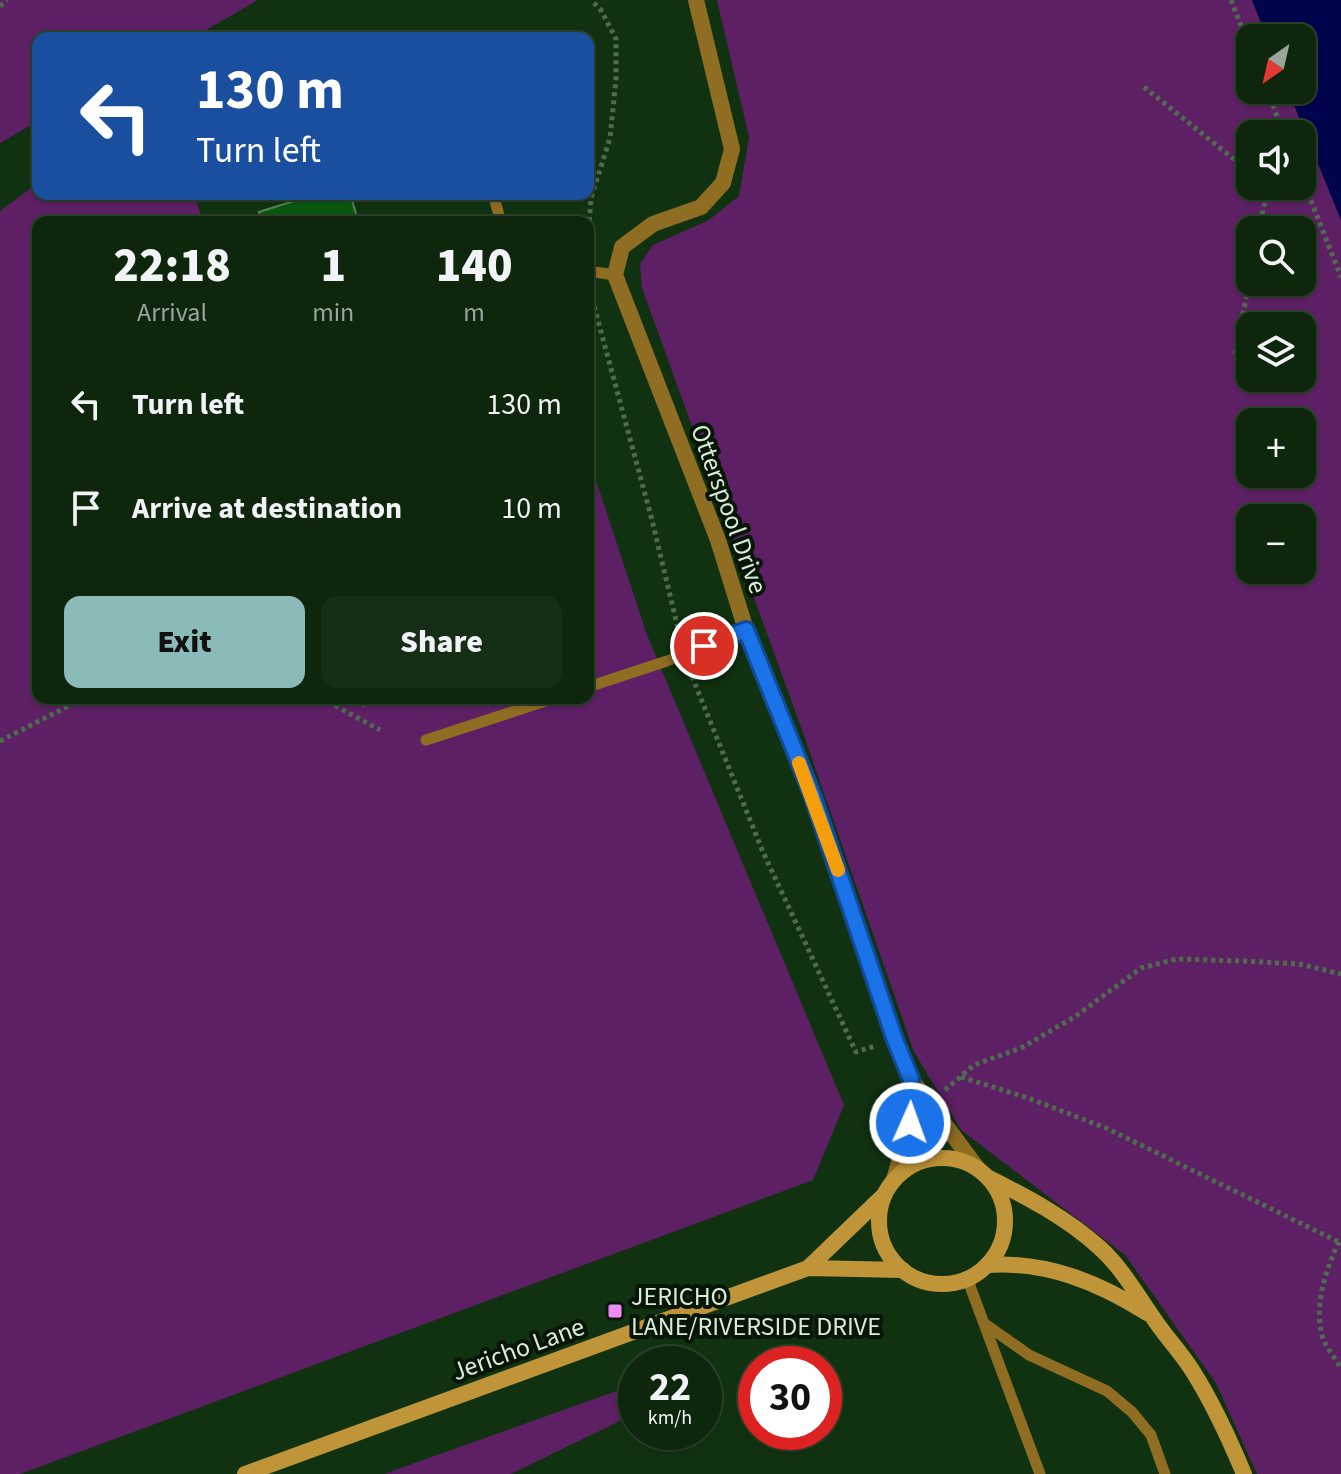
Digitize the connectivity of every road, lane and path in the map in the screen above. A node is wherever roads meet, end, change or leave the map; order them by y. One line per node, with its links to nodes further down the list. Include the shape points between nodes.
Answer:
1 (7, 0): 5 (path)
2 (591, 0): 9 (path, via 616,39 610,138)
3 (696, 0): 12 (street, via 732,149 723,183 701,207 653,224 622,247)
4 (1231, 0): 6 (path)
5 (0, 6)
6 (1240, 24)
7 (1144, 87): 8 (path)
8 (1236, 161)
9 (594, 189)
10 (1311, 200): 13 (path)
11 (594, 272): 12 (lane)
12 (615, 275): 17 (street, Otterspool Drive, via 718,540)
13 (1341, 277)
14 (1246, 296): 16 (path)
15 (594, 307): 18 (path)
16 (1235, 354)
17 (746, 630): 18 (lane); 27 (street, Otterspool Drive, via 812,794)
18 (683, 654): 19 (lane); 27 (path, via 763,852 856,1052)
19 (594, 685)
20 (72, 704): 25 (path)
21 (332, 704): 23 (path)
22 (537, 704): 24 (lane)
23 (380, 730)
24 (426, 740)
25 (0, 741)
26 (1341, 974): 28 (path, via 1300,964 1177,959 1141,968 1076,1016 1021,1048 974,1065)
27 (895, 1040): 29 (street, Otterspool Drive)
28 (961, 1077): 30 (path); 33 (path, via 1106,1128)
29 (911, 1079): 30 (street, Otterspool Drive); 32 (street, Otterspool Drive, via 910,1123)
30 (930, 1103): 31 (street, Otterspool Drive)
31 (983, 1173): 32 (street, via 962,1161 934,1159 908,1168); 34 (street, via 1004,1212 1004,1231); 38 (street, via 1099,1247 1124,1272)
32 (889, 1188): 35 (street, Jericho Lane); 36 (street, via 879,1215 881,1236)
33 (1340, 1242): 40 (path, via 1327,1266 1320,1315 1322,1337)
34 (987, 1265): 37 (street); 38 (street, via 1031,1266 1075,1277)
35 (808, 1268): 36 (street, Jericho Lane); 41 (street, Jericho Lane)
36 (903, 1270): 37 (street, via 934,1283)
37 (967, 1278): 39 (lane)
38 (1152, 1316): 44 (street, via 1192,1370)
39 (985, 1324): 42 (lane); 43 (lane, via 1029,1355 1107,1391 1151,1435)
40 (1341, 1368)
41 (245, 1474)
42 (1040, 1474)
43 (1165, 1474)
44 (1244, 1474)

